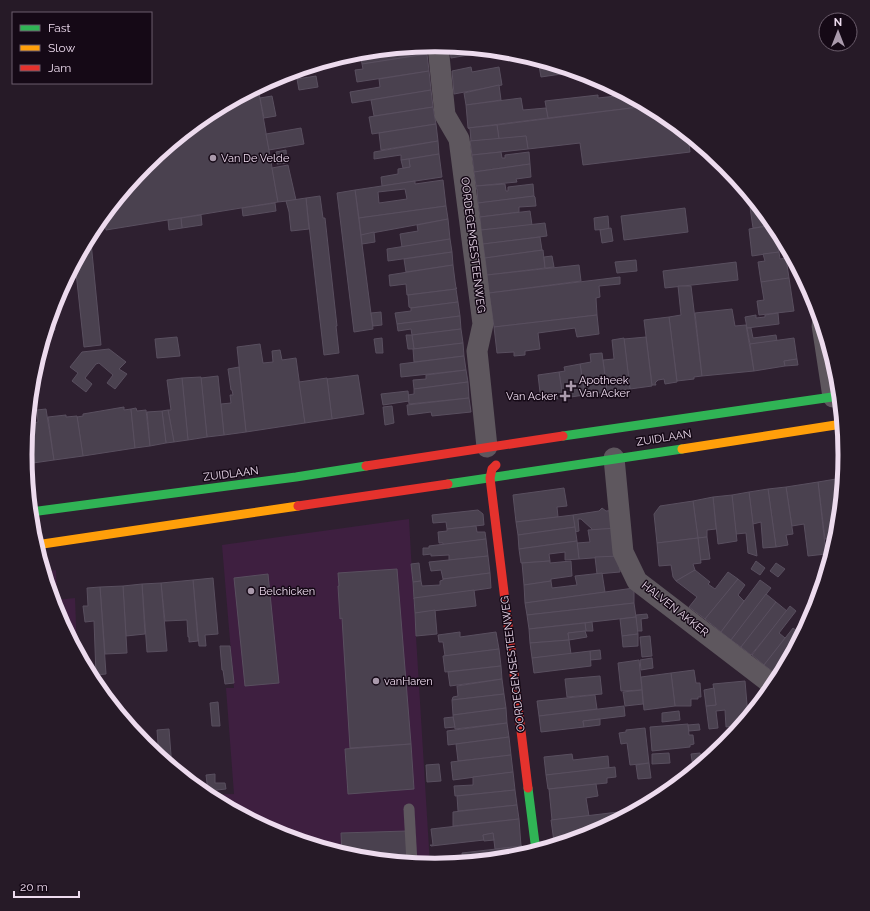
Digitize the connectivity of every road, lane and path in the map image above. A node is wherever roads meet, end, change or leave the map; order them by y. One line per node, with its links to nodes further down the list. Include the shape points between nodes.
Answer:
1 (439, 52): 6 (street, OORDEGEMSESTEENWEG, via 445,115 459,139 483,324 477,350)
2 (834, 397): 3 (main road, ZUIDLAAN)
3 (650, 423): 5 (main road, ZUIDLAAN); 6 (main road, ZUIDLAAN)
4 (837, 425): 8 (main road, ZUIDLAAN)
5 (641, 434)
6 (487, 447): 7 (main road, ZUIDLAAN)
7 (434, 456): 10 (main road); 14 (main road, ZUIDLAAN)
8 (614, 458): 11 (main road, ZUIDLAAN); 16 (street, HALVEN AKKER, via 623,552 637,580)
9 (504, 463): 11 (main road, via 492,469)
10 (428, 466)
11 (490, 478): 13 (main road, ZUIDLAAN); 18 (main road, OORDEGEMSESTEENWEG)
12 (300, 496): 13 (main road)
13 (291, 506): 15 (main road, ZUIDLAAN)
14 (36, 511)
15 (42, 544)
16 (768, 682)
17 (409, 809): 19 (lane)
18 (535, 846)
19 (412, 858)

